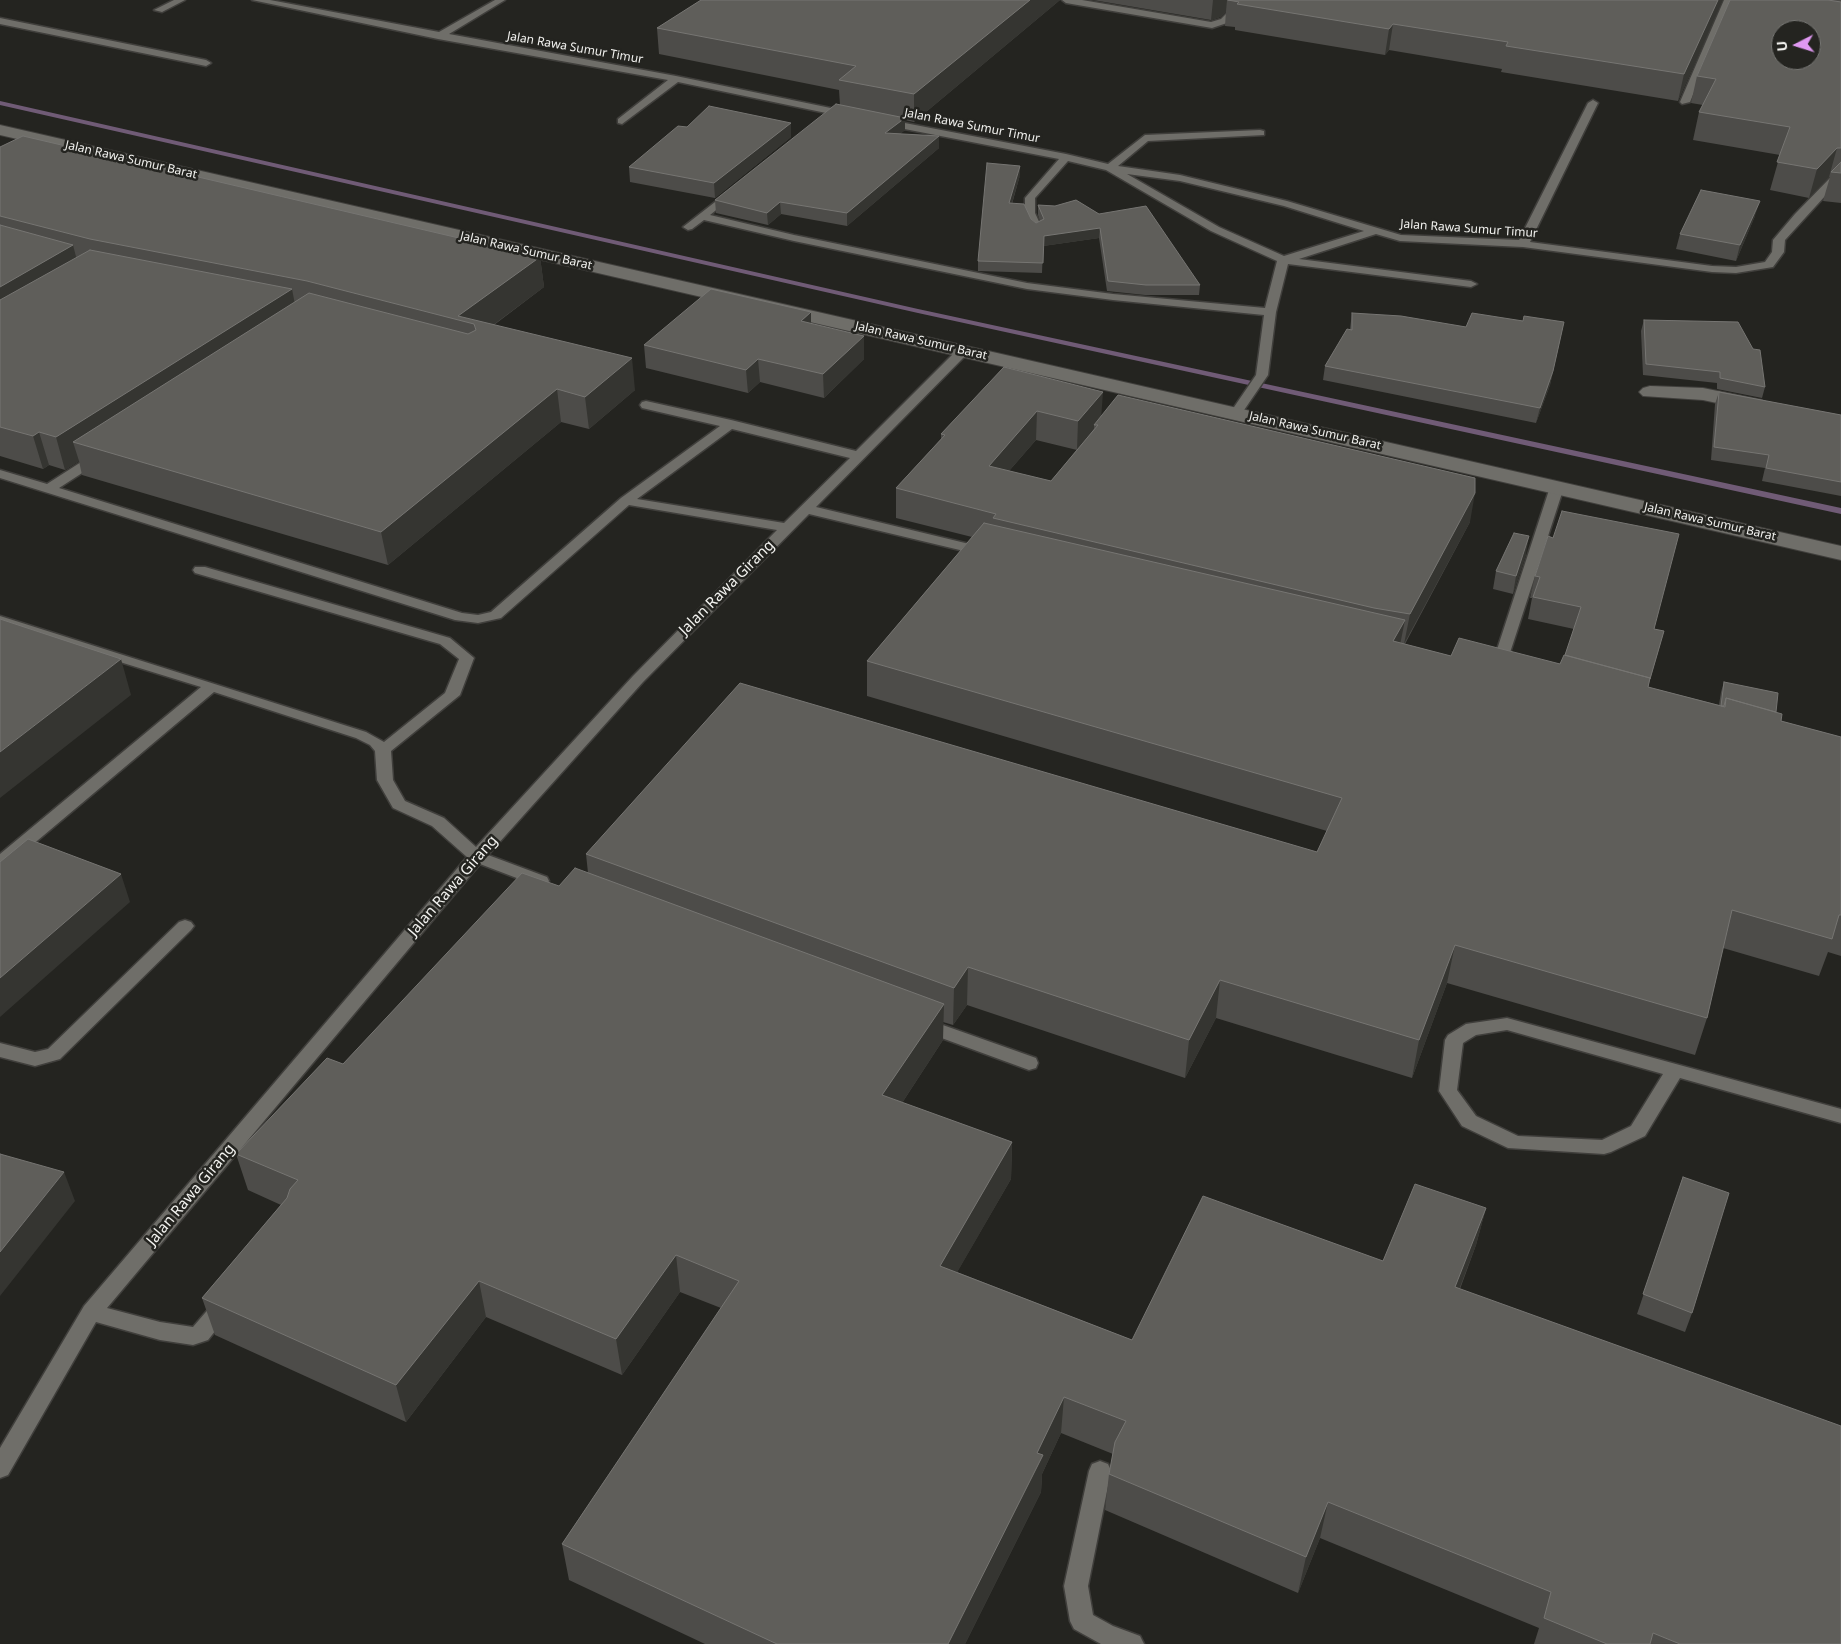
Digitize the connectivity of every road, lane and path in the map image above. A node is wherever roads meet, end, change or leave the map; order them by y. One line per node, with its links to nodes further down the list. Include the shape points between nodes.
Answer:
1 (181, 0): 7 (lane)
2 (256, 0): 9 (lane, Jalan Rawa Sumur Timur)
3 (501, 0): 9 (lane)
4 (1066, 0): 5 (lane, via 1212,24 1224,22)
5 (1245, 0)
6 (1730, 4): 13 (lane)
7 (159, 10)
8 (0, 21): 10 (lane)
9 (438, 36): 11 (lane, Jalan Rawa Sumur Timur)
10 (206, 63)
11 (676, 79): 14 (lane, Jalan Rawa Sumur Timur); 15 (lane)
12 (1593, 102): 27 (lane)
13 (1685, 102)
14 (833, 111): 16 (lane); 19 (lane, Jalan Rawa Sumur Timur)
15 (622, 121)
16 (818, 124)
17 (0, 130): 36 (street, Jalan Rawa Sumur Barat)
18 (1260, 133): 20 (lane, via 1144,138)
19 (1066, 157): 20 (lane, Jalan Rawa Sumur Timur); 25 (lane, via 1030,198 1030,213)
20 (1110, 168): 26 (lane, Jalan Rawa Sumur Timur, via 1180,178 1287,204); 29 (lane, via 1216,229)
21 (1841, 181): 30 (lane, via 1834,180 1799,216 1779,240 1778,252 1769,265 1736,270)
22 (741, 185): 23 (lane)
23 (703, 216): 24 (lane); 33 (lane, via 1027,286)
24 (688, 227)
25 (1037, 228)
26 (1374, 231): 27 (lane, Jalan Rawa Sumur Timur, via 1400,238); 29 (lane)
27 (1523, 244): 30 (lane, Jalan Rawa Sumur Timur)
28 (0, 248): 31 (lane)
29 (1284, 260): 32 (lane); 33 (lane)
30 (1684, 267)
31 (96, 274): 34 (lane); 35 (lane)
32 (1472, 284)
33 (1270, 312): 39 (lane, via 1262,375)
34 (313, 318): 37 (lane); 46 (lane)
35 (0, 330)
36 (963, 351): 39 (street, Jalan Rawa Sumur Barat, via 1130,396); 43 (lane, Jalan Rawa Girang)
37 (473, 360)
38 (1650, 392): 41 (street, via 1704,394)
39 (1242, 405): 45 (street, Jalan Rawa Sumur Barat)
40 (646, 406): 42 (lane)
41 (1777, 410)
42 (731, 424): 43 (lane); 47 (lane)
43 (859, 456): 48 (lane, Jalan Rawa Girang)
44 (0, 474): 46 (lane)
45 (1557, 487): 50 (street, Jalan Rawa Sumur Barat); 54 (lane, via 1503,669)
46 (49, 488): 47 (lane, via 460,617 478,619 496,616)
47 (626, 501): 49 (lane)
48 (806, 509): 49 (lane, Jalan Rawa Girang); 51 (lane)
49 (787, 528): 57 (lane, Jalan Rawa Girang, via 638,679)
50 (1841, 553)
51 (995, 554)
52 (200, 570): 56 (lane, via 445,642 467,658 452,695)
53 (0, 620): 55 (lane)
54 (1480, 665)
55 (212, 686): 56 (lane, via 361,735); 58 (lane)
56 (383, 750): 57 (lane, via 385,780 399,804 438,822)
57 (477, 858): 59 (lane); 67 (lane, Jalan Rawa Girang)
58 (0, 863)
59 (561, 889)
60 (185, 926): 62 (lane, via 54,1054 35,1059)
61 (908, 1018): 63 (lane)
62 (0, 1050)
63 (1029, 1064)
64 (1674, 1072): 64 (lane, via 1638,1131 1604,1147 1515,1144 1469,1121 1448,1091 1454,1040 1472,1029 1506,1024); 65 (lane)
65 (1841, 1116)
66 (238, 1288): 67 (lane, via 201,1334 193,1336 160,1331)
67 (91, 1312): 68 (lane, Jalan Rawa Girang)
68 (0, 1468)
69 (1100, 1471): 70 (lane, via 1076,1586 1082,1621 1106,1635)
70 (1132, 1644)

